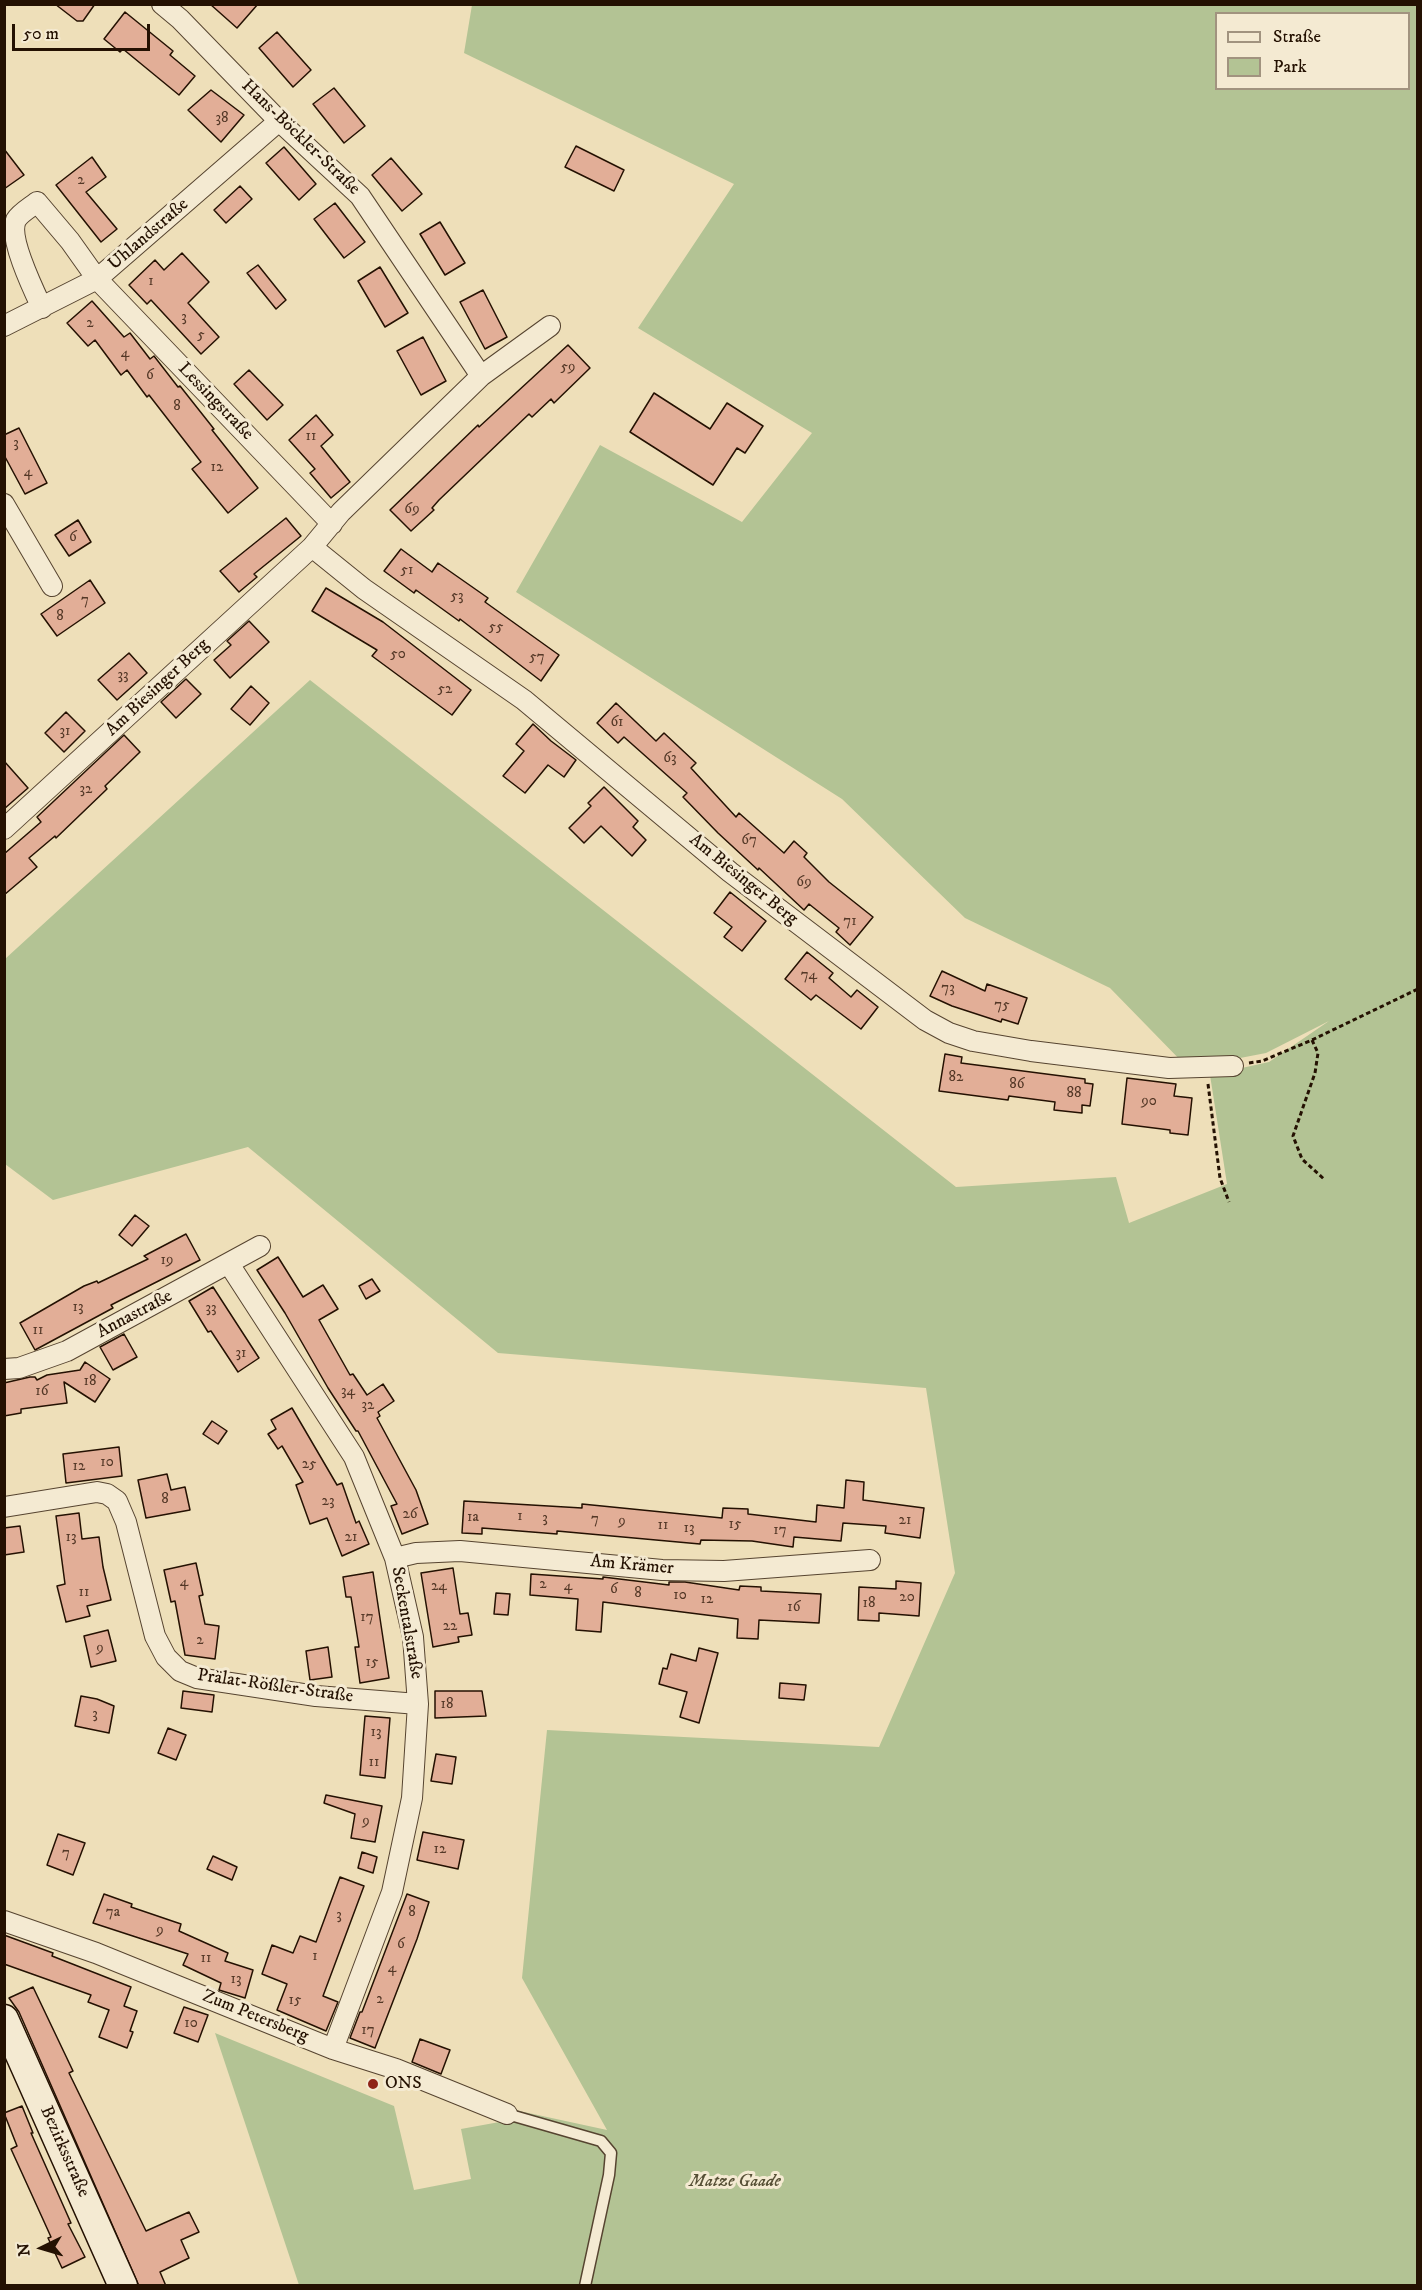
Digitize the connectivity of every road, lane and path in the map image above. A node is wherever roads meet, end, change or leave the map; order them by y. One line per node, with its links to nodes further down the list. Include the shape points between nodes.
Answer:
1 (162, 4): 2 (street, Hans-Böckler-Straße)
2 (279, 121): 3 (street, Uhlandstraße); 7 (street, Hans-Böckler-Straße, via 360,196)
3 (97, 279): 4 (street, Uhlandstraße); 4 (street, Lessingstraße, via 37,202 17,219 14,230 22,264); 9 (street, Lessingstraße)
4 (42, 309): 5 (street, Uhlandstraße)
5 (4, 326)
6 (550, 326): 7 (street)
7 (481, 376): 9 (street)
8 (4, 504): 11 (street)
9 (332, 524): 10 (street, Am Biesinger Berg)
10 (312, 547): 12 (street, Am Biesinger Berg); 16 (street, Am Biesinger Berg, via 364,589 524,700 730,872 925,1020 973,1041 1031,1052 1169,1068)
11 (52, 586)
12 (4, 829)
13 (1418, 989): 14 (path)
14 (1312, 1040): 15 (path, via 1262,1061); 17 (path, via 1318,1053 1315,1073 1293,1136 1302,1159)
15 (1233, 1066): 16 (street, Am Biesinger Berg)
16 (1206, 1068): 18 (path, via 1220,1178)
17 (1325, 1180)
18 (1228, 1202)
19 (260, 1246): 20 (street, Annastraße)
20 (229, 1264): 21 (street, Annastraße, via 67,1351 19,1368); 23 (street, Seckentalstraße, via 354,1457)
21 (4, 1369)
22 (4, 1507): 25 (street, Prälat-Rößler-Straße, via 97,1492 117,1501 155,1636 166,1657 180,1671 197,1678 305,1695)
23 (395, 1557): 24 (street, Am Krämer, via 460,1551 714,1571); 25 (street, Seckentalstraße, via 413,1637)
24 (870, 1560)
25 (418, 1704): 28 (street, Seckentalstraße, via 412,1798 392,1892)
26 (4, 1921): 28 (street, Zum Petersberg, via 96,1953)
27 (4, 2019): 30 (main road, Bezirksstraße)
28 (333, 2049): 29 (street, Zum Petersberg, via 396,2069)
29 (507, 2114): 31 (lane, via 601,2141 611,2153)
30 (123, 2286)
31 (585, 2286)

